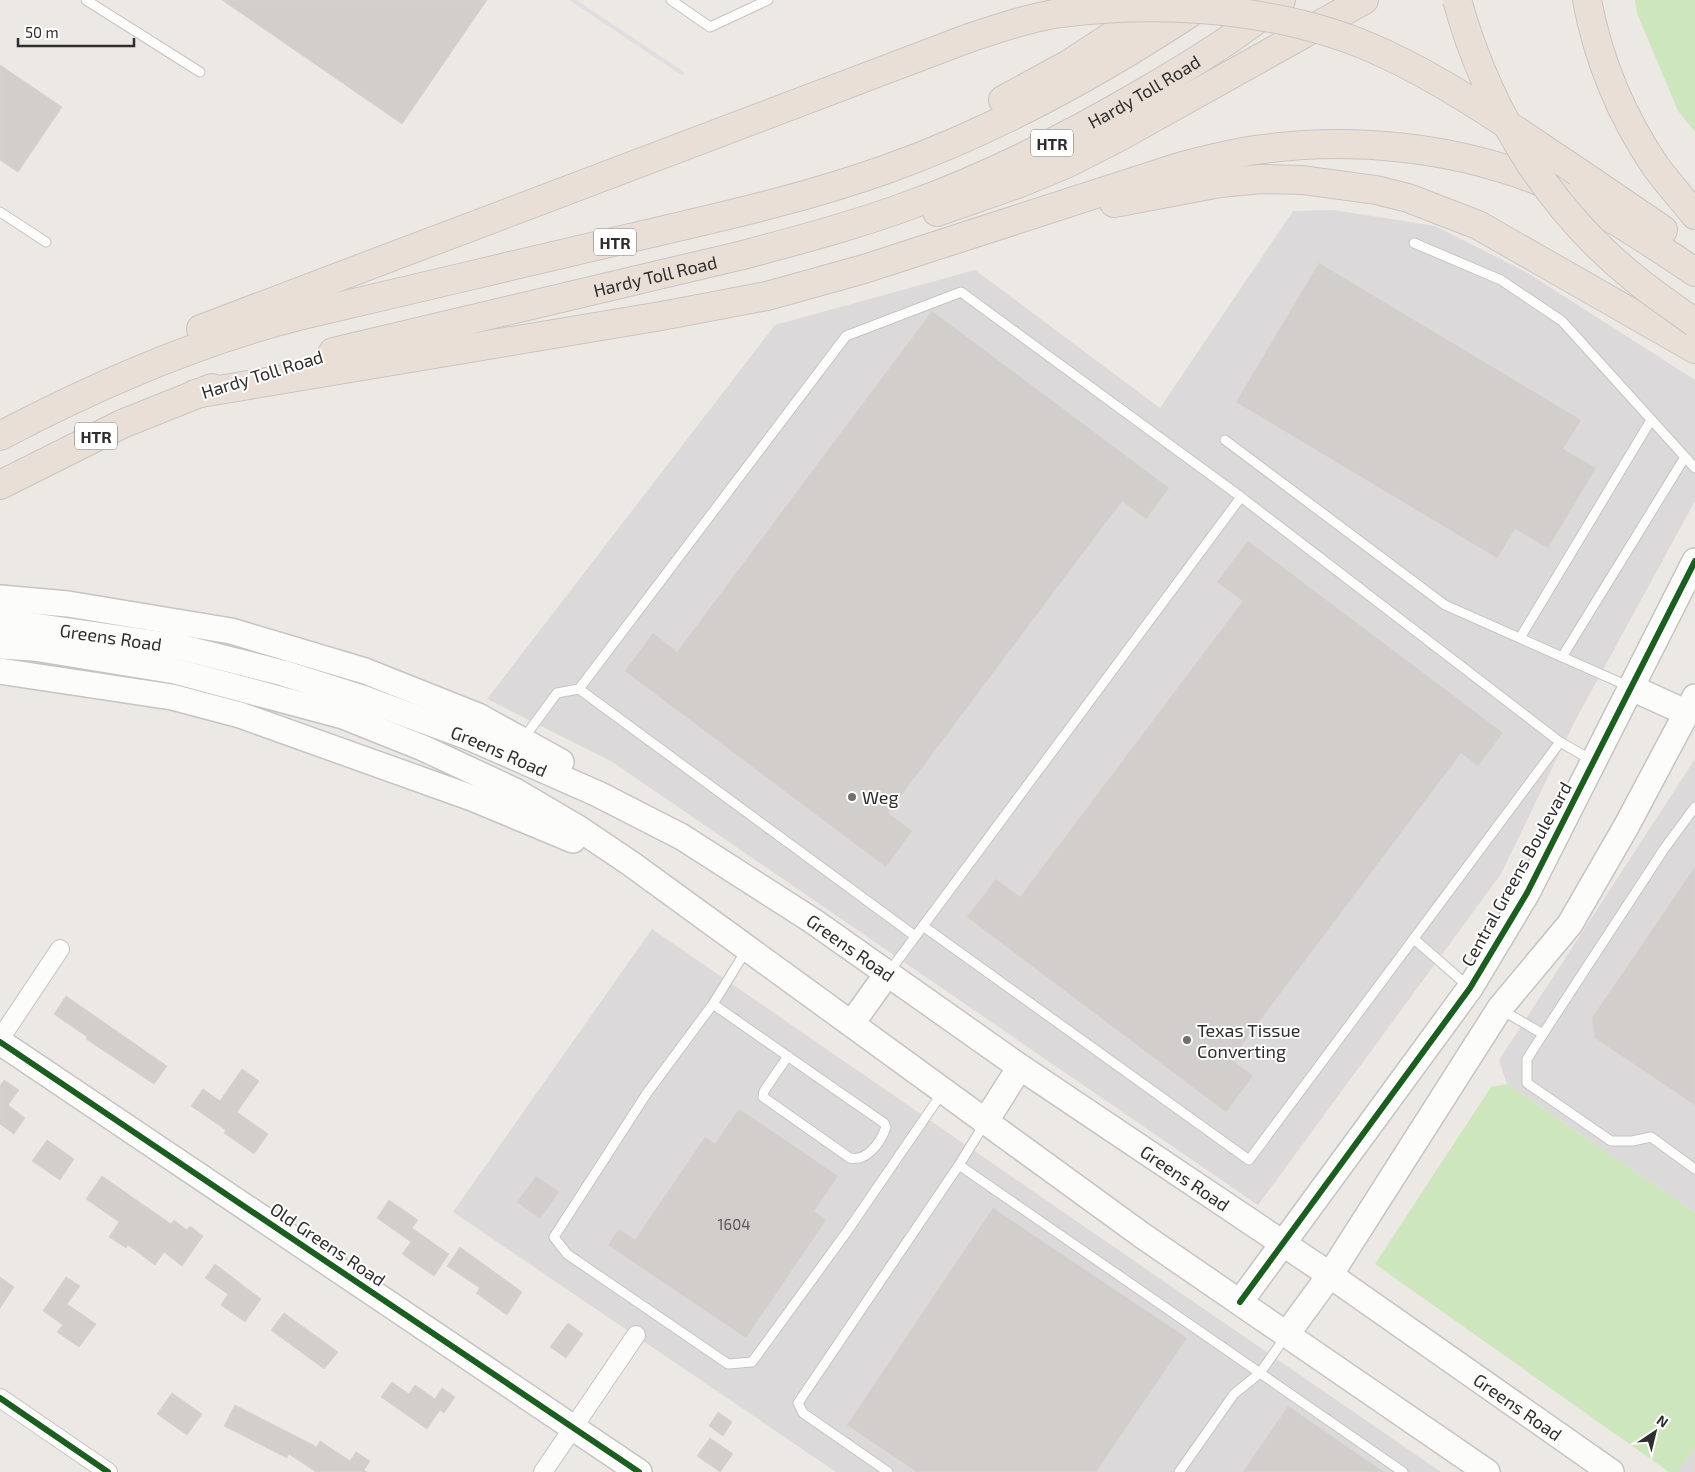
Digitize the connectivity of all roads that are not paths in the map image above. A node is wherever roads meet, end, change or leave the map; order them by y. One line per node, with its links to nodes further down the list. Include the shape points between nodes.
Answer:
1 (86, 0): 10 (lane)
2 (671, 0): 3 (lane, via 710,26)
3 (768, 0)
4 (1166, 0): 11 (highway, via 1028,88)
5 (1209, 0): 11 (highway, HTR, via 1115,61 1018,114 963,140)
6 (1281, 0): 15 (highway, Hardy Toll Road / HTR, via 1182,70 1020,159 910,205)
7 (1364, 0): 15 (highway, via 1120,137 1050,170 969,202 916,218 870,230)
8 (1457, 0): 20 (highway, bridge, via 1468,39 1493,102 1533,168 1579,227 1603,251)
9 (1587, 0): 13 (highway, via 1600,50 1623,110 1656,167)
10 (200, 72)
11 (820, 190): 23 (highway, HTR, via 742,212 307,314 174,357)
12 (0, 212): 16 (lane)
13 (1695, 215)
14 (974, 234): 19 (highway, via 1048,208 1223,156 1271,148 1346,144 1462,157 1535,180 1583,203); 21 (highway, via 1220,183 1302,180 1376,190 1408,198 1478,226); 22 (highway, via 813,284 711,307)
15 (801, 240): 22 (highway, Hardy Toll Road / HTR, via 338,351)
16 (46, 242)
17 (1414, 243): 24 (lane, via 1501,280 1562,321)
18 (1695, 252): 23 (highway, bridge, via 1468,99 1413,68 1356,42 1294,22 1236,11 1139,5 1059,13 969,38 146,351)
19 (1695, 272)
20 (1695, 323)
21 (1695, 349)
22 (196, 394): 29 (highway, Hardy Toll Road / HTR, via 80,443)
23 (40, 415): 25 (highway, HTR)
24 (1651, 420): 27 (lane); 34 (lane)
25 (0, 436)
26 (1225, 440): 34 (lane, via 1445,604)
27 (1685, 457): 28 (lane); 36 (lane)
28 (1695, 468)
29 (0, 484)
30 (1240, 497): 39 (lane, via 962,292 846,336); 42 (lane); 47 (lane)
31 (1695, 560): 38 (main road, Central Greens Boulevard)
32 (0, 598): 41 (main road, via 68,604 230,631 365,671 478,716)
33 (0, 621): 45 (main road, Greens Road, via 180,647 283,673 356,696 470,738 598,794)
34 (1520, 638): 36 (lane)
35 (0, 646): 46 (main road, Greens Road, via 34,648 175,671 343,716 423,748 515,791)
36 (1562, 657): 38 (lane)
37 (0, 672): 46 (main road, via 172,697 240,714 472,798)
38 (1632, 688): 40 (main road); 43 (main road, Central Greens Boulevard)
39 (579, 689): 41 (lane, via 557,693); 48 (lane)
40 (1693, 702): 55 (main road, via 1570,924)
41 (522, 740): 45 (main road, via 599,783)
42 (1560, 742): 43 (lane); 49 (lane)
43 (1594, 762): 53 (main road, Central Greens Boulevard, via 1527,892)
44 (1695, 807): 57 (lane)
45 (682, 837): 52 (main road, Greens Road, via 813,921)
46 (630, 863): 50 (main road, Greens Road)
47 (923, 926): 48 (lane); 49 (lane, via 1248,1160)
48 (915, 936): 52 (lane)
49 (1414, 939): 53 (lane)
50 (748, 947): 54 (lane); 56 (main road, Greens Road)
51 (60, 949): 58 (street)
52 (887, 974): 56 (main road); 60 (main road, Greens Road)
53 (1470, 988): 55 (main road); 65 (main road, Central Greens Boulevard)
54 (713, 1004): 59 (lane); 61 (lane, via 647,1094 554,1237 567,1254 728,1364 752,1362 846,1233)
55 (1500, 1008): 57 (lane); 66 (main road)
56 (852, 1023): 61 (main road, Greens Road)
57 (1543, 1034): 64 (lane, via 1527,1059 1527,1083 1611,1141 1651,1137)
58 (0, 1040): 72 (main road, Old Greens Road)
59 (788, 1056): 59 (lane, via 884,1123 884,1133 867,1155 858,1160 850,1158 764,1097 764,1091)
60 (1020, 1067): 62 (main road); 65 (main road, Greens Road)
61 (942, 1092): 62 (main road, Greens Road)
62 (985, 1122): 63 (lane); 67 (main road, Greens Road)
63 (959, 1165): 70 (lane); 76 (lane, via 798,1403 803,1413)
64 (1695, 1169)
65 (1283, 1244): 66 (main road, Greens Road); 67 (main road, Central Greens Boulevard)
66 (1330, 1275): 69 (main road); 80 (main road, Greens Road)
67 (1240, 1302): 69 (main road, Greens Road)
68 (636, 1335): 72 (street)
69 (1286, 1335): 70 (lane); 79 (main road, Greens Road)
70 (1260, 1373): 77 (lane, via 1234,1394); 78 (lane)
71 (0, 1398): 73 (street)
72 (574, 1427): 74 (street); 75 (main road, Old Greens Road)
73 (108, 1472)
74 (543, 1472)
75 (639, 1472)
76 (888, 1472)
77 (1179, 1472)
78 (1403, 1472)
79 (1487, 1472)
80 (1611, 1472)

